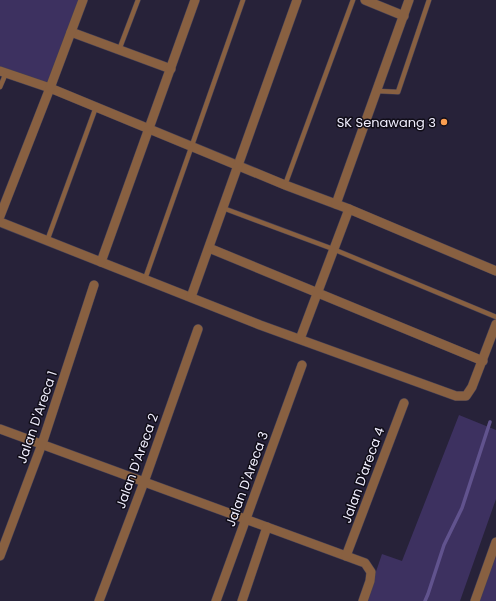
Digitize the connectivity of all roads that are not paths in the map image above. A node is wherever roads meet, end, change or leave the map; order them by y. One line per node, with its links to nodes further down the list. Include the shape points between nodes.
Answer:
1 (83, 0): 11 (street)
2 (138, 0): 12 (lane)
3 (195, 0): 13 (street)
4 (244, 0): 20 (lane)
5 (297, 0): 21 (street)
6 (353, 0): 22 (lane)
7 (365, 0): 10 (street)
8 (409, 0): 10 (street)
9 (429, 0): 17 (lane, via 398,92)
10 (404, 16): 17 (street)
11 (71, 32): 12 (street); 16 (street)
12 (119, 50): 13 (street)
13 (170, 69): 19 (street)
14 (3, 72): 15 (lane); 16 (street)
15 (0, 87)
16 (50, 88): 18 (street); 26 (street)
17 (377, 91): 23 (street)
18 (96, 107): 19 (street); 28 (lane)
19 (149, 129): 20 (street); 31 (street)
20 (192, 146): 21 (street); 33 (lane)
21 (239, 166): 22 (street); 24 (street)
22 (285, 185): 23 (street)
23 (336, 204): 25 (street)
24 (223, 208): 29 (street); 30 (lane)
25 (349, 209): 30 (street); 32 (street)
26 (0, 216)
27 (0, 222): 28 (street)
28 (47, 240): 31 (street)
29 (209, 248): 35 (street); 36 (street)
30 (334, 249): 35 (street); 37 (lane)
31 (101, 262): 33 (street)
32 (496, 271)
33 (145, 279): 36 (street)
34 (94, 285): 45 (street, Jalan D'Areca 1)
35 (317, 293): 40 (street); 41 (street)
36 (191, 297): 40 (street)
37 (496, 317)
38 (496, 324): 41 (street)
39 (198, 328): 46 (street, Jalan D'Areca 2)
40 (300, 339): 41 (street, via 456,396 466,396)
41 (483, 361)
42 (302, 365): 47 (street, Jalan D'Areca 3)
43 (404, 403): 51 (street, Jalan D'areca 4)
44 (0, 429): 45 (street)
45 (42, 444): 46 (street); 50 (street, Jalan D'Areca 1)
46 (144, 482): 47 (street); 52 (street, Jalan D'Areca 2)
47 (246, 519): 48 (street); 53 (street, Jalan D'Areca 3)
48 (267, 527): 51 (street); 54 (street)
49 (496, 542): 56 (street)
50 (0, 556)
51 (346, 556): 55 (street, via 365,563 370,572 370,581)
52 (99, 601)
53 (216, 601)
54 (242, 601)
55 (363, 601)
56 (475, 601)

